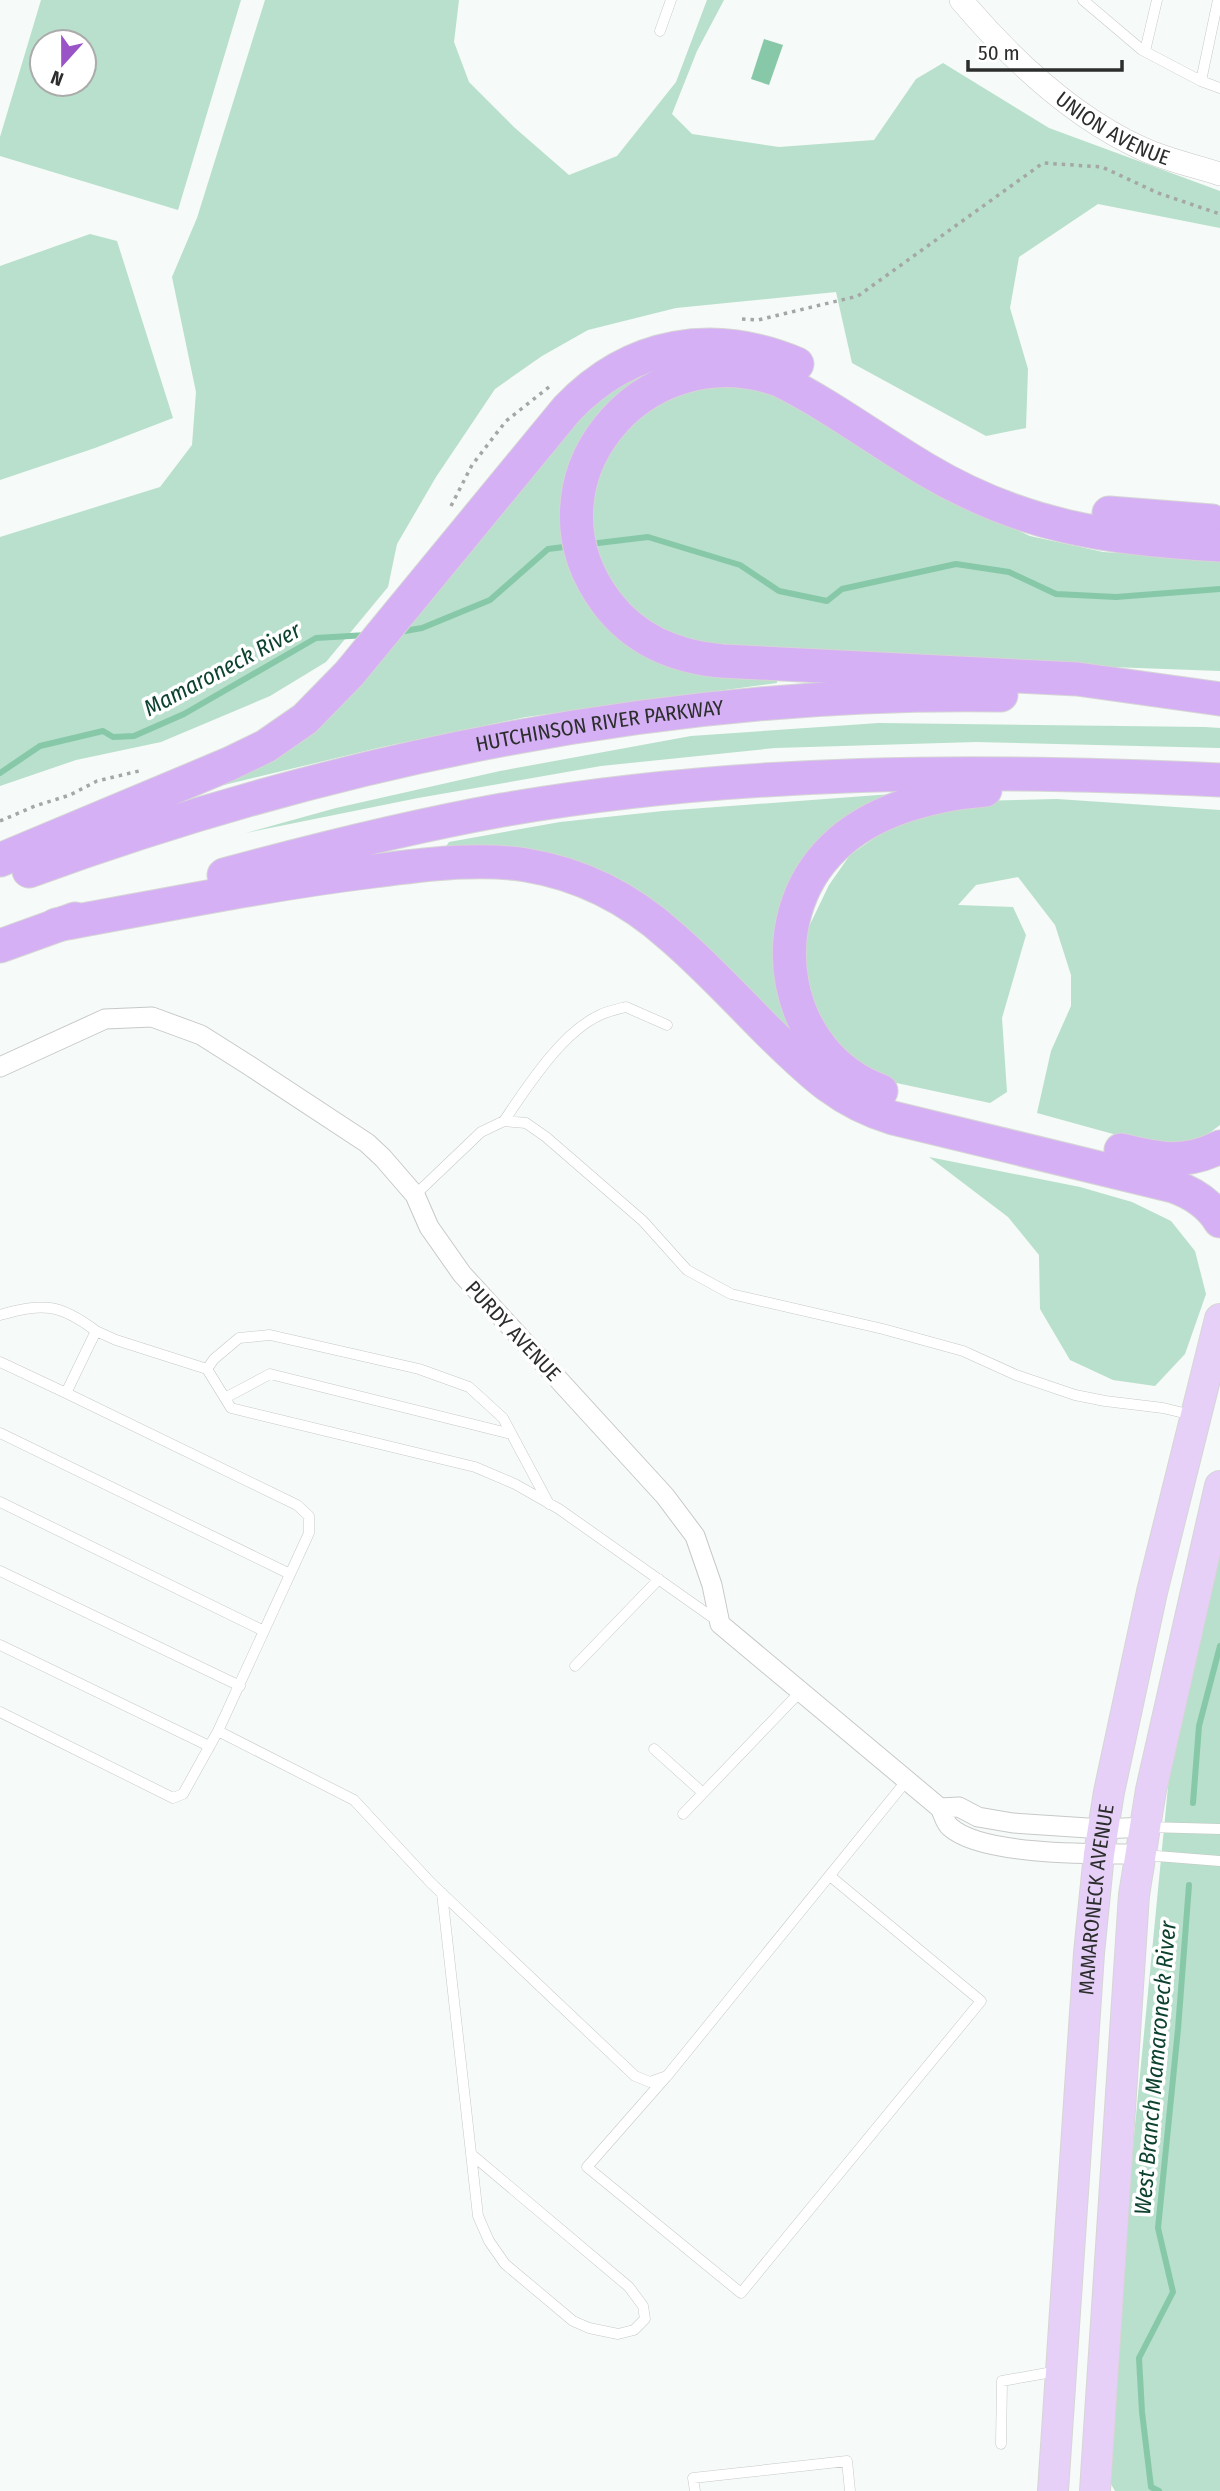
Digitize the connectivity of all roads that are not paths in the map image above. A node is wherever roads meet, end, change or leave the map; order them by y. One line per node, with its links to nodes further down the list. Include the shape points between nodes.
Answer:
1 (671, 0): 6 (lane)
2 (961, 0): 10 (street, UNION AVENUE, via 1044,85 1095,123 1144,150)
3 (1083, 0): 7 (lane)
4 (1157, 0): 7 (lane)
5 (1218, 0): 8 (lane)
6 (660, 31)
7 (1145, 51): 8 (lane)
8 (1201, 81): 9 (lane)
9 (1220, 88)
10 (1220, 174)
11 (1220, 522): 16 (highway, via 1097,512 1037,496 959,462 801,366 752,348 702,344 669,349 636,360 579,396 349,674 305,719 229,764)
12 (1220, 545): 13 (highway, via 1105,535 1013,512 936,475 779,380 726,370 667,381 623,411 591,456 577,507 581,550 597,589 621,620 647,640 674,651 703,659 1077,679)
13 (1220, 700): 17 (highway, HUTCHINSON RIVER PARKWAY, via 925,695 787,702 629,720 500,740 316,781 189,816)
14 (1149, 777): 15 (highway); 18 (highway, via 864,774 590,797 363,838); 23 (highway, via 972,790 900,808 863,826 832,848 803,890 789,939 791,982 804,1021 824,1051 849,1074 877,1090 1157,1158 1185,1159)
15 (1220, 780)
16 (0, 860)
17 (0, 882)
18 (56, 925): 19 (highway); 25 (highway, via 400,868 485,862 547,869 603,889 656,923 811,1073 861,1107 1173,1186 1207,1204)
19 (0, 946)
20 (667, 1025): 22 (lane, via 626,1007 599,1015 569,1037)
21 (0, 1068): 24 (street, PURDY AVENUE, via 105,1018 152,1017 201,1035 367,1143)
22 (504, 1121): 24 (lane, via 481,1132); 33 (lane, via 526,1123 546,1137 643,1221 687,1270 731,1294 963,1351 1016,1376 1075,1395)
23 (1220, 1147)
24 (415, 1195): 42 (street, PURDY AVENUE, via 429,1227 461,1274 665,1496 695,1536)
25 (1220, 1221)
26 (0, 1315): 28 (lane, via 31,1307 56,1308)
27 (1220, 1319): 33 (main road, MAMARONECK AVENUE)
28 (96, 1331): 30 (lane); 31 (lane)
29 (0, 1362): 31 (lane)
30 (207, 1369): 32 (lane); 35 (lane, via 239,1338 270,1335 419,1369 469,1387 503,1418)
31 (66, 1393): 40 (lane, via 297,1506 309,1516 309,1533)
32 (225, 1398): 35 (lane, via 270,1374); 38 (lane, via 231,1408 246,1413 475,1467)
33 (1196, 1416): 56 (main road, MAMARONECK AVENUE, via 1152,1592)
34 (0, 1433): 40 (lane)
35 (512, 1434): 38 (lane)
36 (1220, 1486): 57 (main road, MAMARONECK AVENUE)
37 (0, 1502): 43 (lane)
38 (550, 1504): 41 (lane)
39 (0, 1571): 46 (lane)
40 (290, 1574): 43 (lane)
41 (659, 1579): 42 (lane); 45 (lane)
42 (720, 1624): 47 (street)
43 (264, 1631): 46 (lane)
44 (0, 1646): 50 (lane)
45 (575, 1666)
46 (240, 1686): 49 (lane)
47 (800, 1692): 52 (street); 53 (lane)
48 (0, 1712): 50 (lane, via 173,1798 183,1794)
49 (218, 1731): 50 (lane); 60 (lane, via 354,1800)
50 (209, 1746)
51 (654, 1749): 53 (lane)
52 (908, 1780): 56 (street, via 940,1808 959,1807 978,1817); 59 (lane)
53 (703, 1793): 54 (lane)
54 (682, 1814)
55 (1220, 1829): 57 (lane)
56 (1101, 1841): 57 (street); 57 (street); 63 (main road, MAMARONECK AVENUE, via 1089,1953)
57 (1142, 1841): 58 (lane); 68 (main road, MAMARONECK AVENUE, via 1134,1895)
58 (1220, 1861)
59 (830, 1876): 61 (lane); 61 (lane, via 981,2001 741,2293 587,2167)
60 (442, 1894): 61 (lane, via 635,2076 650,2082); 62 (lane)
61 (667, 2076)
62 (471, 2154): 62 (lane, via 478,2216 488,2241 505,2264 573,2321 618,2334 634,2330 645,2319 643,2306 629,2287)
63 (1062, 2370): 64 (lane, via 1002,2381); 67 (main road, MAMARONECK AVENUE)
64 (1001, 2444)
65 (695, 2491): 66 (lane, via 693,2478 847,2461)
66 (850, 2491)
67 (1053, 2491)
68 (1096, 2491)

